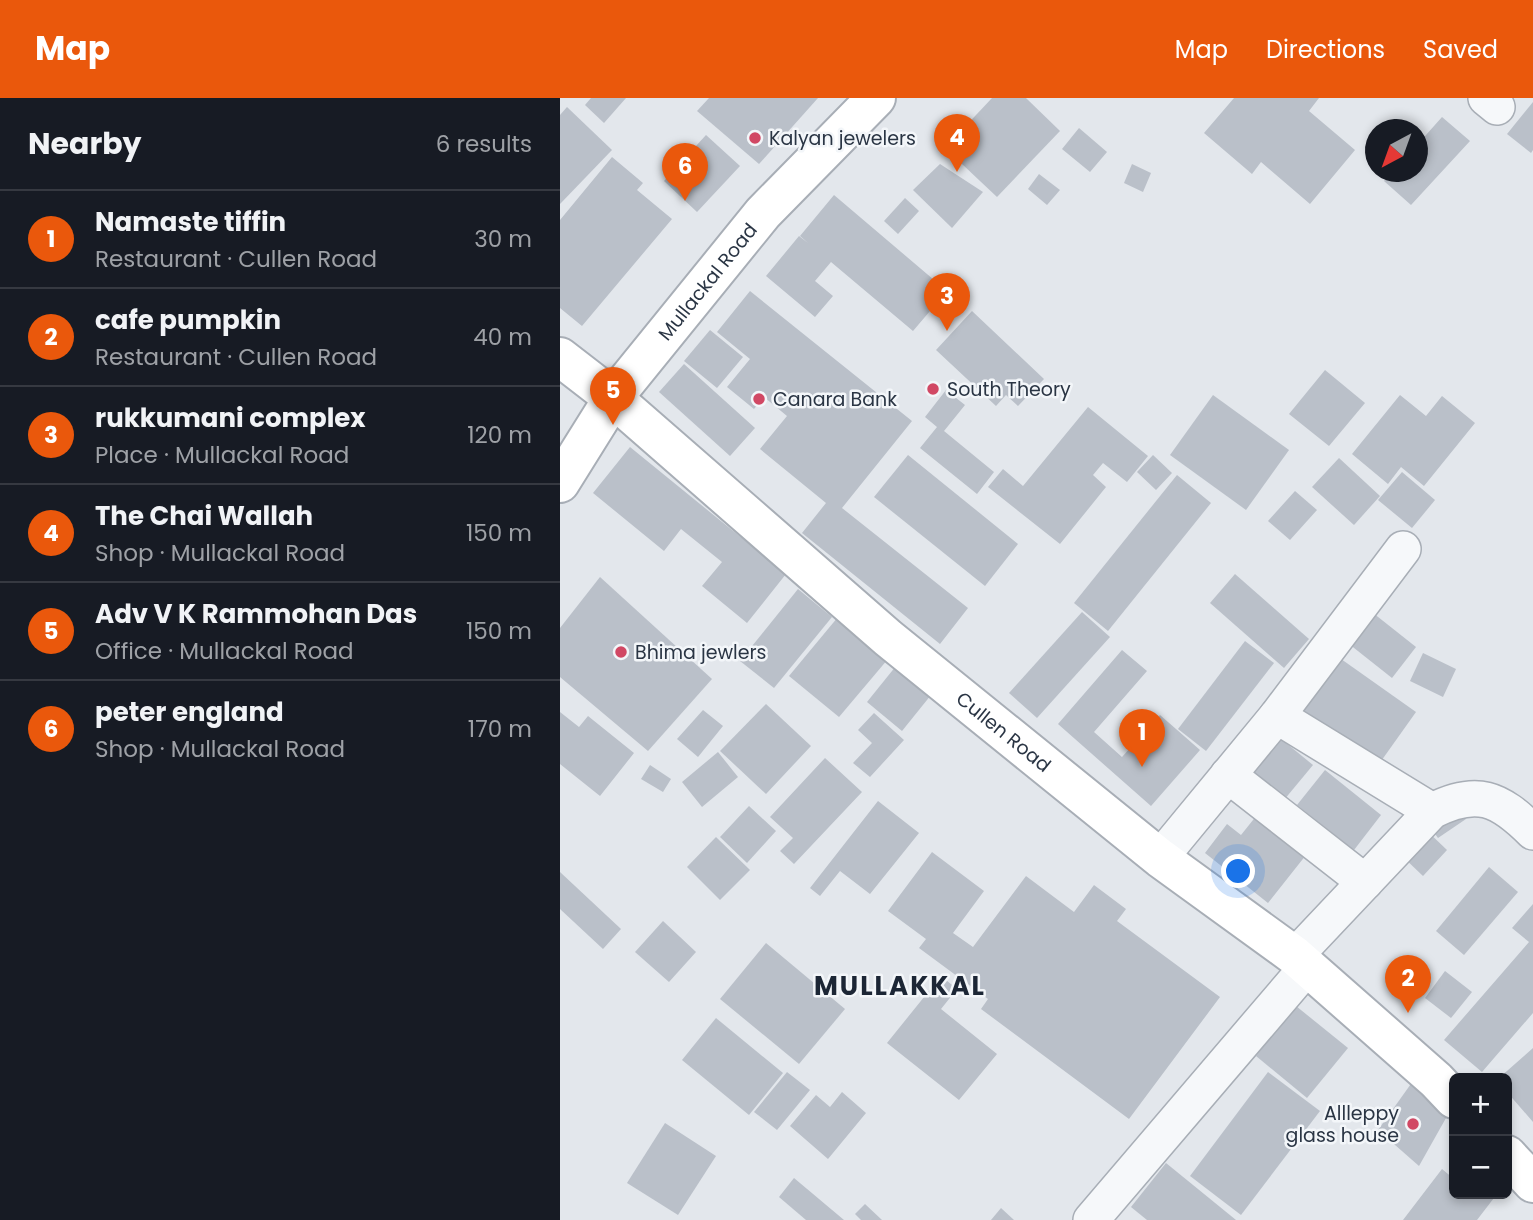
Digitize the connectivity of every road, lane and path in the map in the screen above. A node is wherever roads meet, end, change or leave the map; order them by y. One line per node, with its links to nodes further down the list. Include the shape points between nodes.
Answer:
1 (876, 98): 3 (main road, Mullackal Road, via 763,213)
2 (560, 357): 3 (main road, Cullen Road)
3 (613, 398): 4 (main road, Mullackal Road); 10 (main road, Cullen Road, via 888,638)
4 (560, 483)
5 (1403, 549): 6 (street)
6 (1277, 716): 7 (street); 8 (street)
7 (1228, 775): 10 (street); 11 (street)
8 (1432, 811): 9 (street, via 1455,799 1487,799 1514,813); 11 (street)
9 (1533, 832)
10 (1160, 858): 12 (main road, Cullen Road)
11 (1366, 882): 12 (street)
12 (1302, 961): 13 (main road, Cullen Road); 16 (street)
13 (1449, 1094)
14 (1512, 1160): 15 (main road)
15 (1533, 1182)
16 (1091, 1220)

